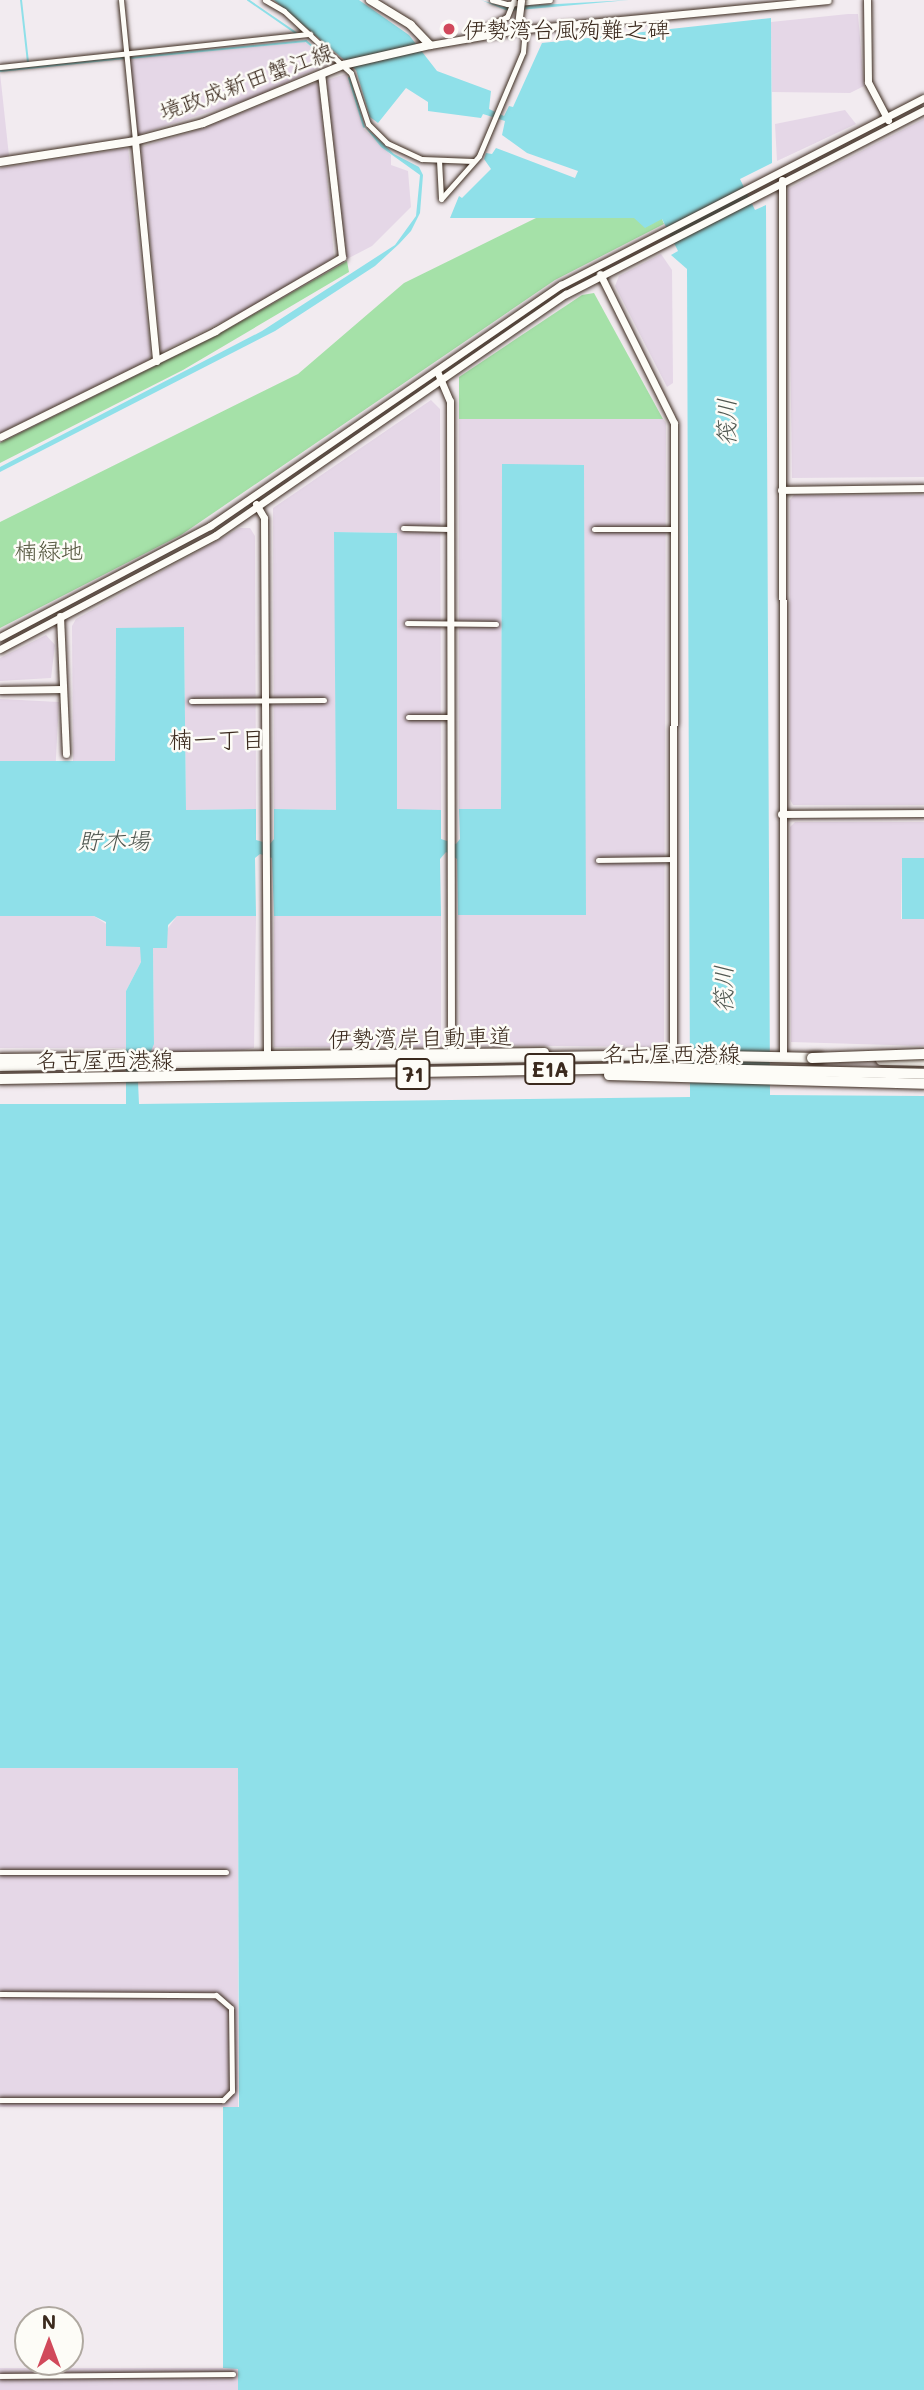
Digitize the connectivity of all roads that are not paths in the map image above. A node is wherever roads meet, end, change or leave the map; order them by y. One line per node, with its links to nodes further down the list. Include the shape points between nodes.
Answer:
1 (121, 0): 13 (street)
2 (265, 0): 10 (street)
3 (370, 0): 12 (main road, via 411,25)
4 (492, 0): 8 (street)
5 (550, 0): 8 (street)
6 (828, 0): 9 (street)
7 (867, 0): 19 (street, via 868,82)
8 (518, 3): 9 (street, bridge); 11 (street, via 481,30)
9 (520, 28): 11 (street); 23 (street, via 523,52)
10 (310, 34): 13 (street); 14 (street)
11 (480, 36): 12 (street)
12 (427, 46): 14 (main road, 境政成新田蟹江線)
13 (126, 55): 15 (street); 21 (street)
14 (343, 65): 16 (main road, 境政成新田蟹江線); 22 (street, via 357,82 368,124 380,138 401,153)
15 (0, 67)
16 (321, 74): 21 (main road, 境政成新田蟹江線, via 203,122); 29 (street, via 342,257)
17 (924, 98): 19 (street)
18 (924, 110): 20 (street)
19 (887, 117): 20 (street); 25 (street)
20 (892, 127): 26 (street)
21 (135, 141): 24 (main road, 境政成新田蟹江線); 29 (street)
22 (439, 160): 23 (street); 23 (street, via 441,199)
23 (473, 161)
24 (0, 162)
25 (778, 174): 26 (street); 27 (street)
26 (778, 186): 28 (street); 34 (street)
27 (596, 267): 28 (street); 30 (street, via 561,285)
28 (601, 277): 31 (street, via 566,295); 40 (street, via 671,413)
29 (156, 361): 32 (street)
30 (437, 371): 31 (street); 35 (street)
31 (441, 381): 36 (street); 38 (street, via 450,401)
32 (0, 437)
33 (924, 488): 34 (street)
34 (781, 490): 57 (street)
35 (252, 497): 36 (street); 41 (street, via 182,543)
36 (257, 507): 42 (street, via 188,552); 52 (street, via 264,518)
37 (403, 528): 38 (street)
38 (450, 529): 44 (street)
39 (594, 529): 40 (street)
40 (674, 529): 58 (street)
41 (56, 609): 42 (street); 46 (street)
42 (61, 618): 47 (street); 48 (street)
43 (407, 623): 44 (street)
44 (450, 624): 45 (street); 54 (street)
45 (496, 624)
46 (0, 637)
47 (0, 649)
48 (63, 689): 49 (street); 55 (street)
49 (0, 690)
50 (324, 700): 52 (street)
51 (191, 701): 52 (street)
52 (263, 701): 64 (street)
53 (408, 717): 54 (street)
54 (450, 717): 60 (street)
55 (65, 754)
56 (924, 813): 57 (street)
57 (781, 814): 62 (street)
58 (674, 859): 59 (street); 61 (street)
59 (598, 860)
60 (451, 1052): 61 (main road, 名古屋西港線 / 71); 64 (main road, 名古屋西港線 / 71)
61 (673, 1052): 62 (main road, 名古屋西港線 / 71)
62 (783, 1052): 63 (main road, 名古屋西港線 / 71)
63 (924, 1054): 66 (highway, bridge)
64 (267, 1056): 65 (main road, 名古屋西港線 / 71)
65 (0, 1058)
66 (812, 1058): 67 (highway, 伊勢湾岸自動車道 / E1A, bridge); 68 (highway, 伊勢湾岸自動車道 / E1A, via 673,1055)
67 (924, 1061)
68 (0, 1066)
69 (467, 1070): 70 (highway, 伊勢湾岸自動車道 / E1A, bridge); 71 (highway, 伊勢湾岸自動車道 / E1A, bridge); 72 (highway, bridge, via 769,1083)
70 (924, 1073): 71 (main road, 名古屋西港線 / 71, bridge, via 673,1070 153,1080)
71 (0, 1078)
72 (924, 1084)
73 (0, 1872): 74 (street)
74 (226, 1872)
75 (0, 1994): 76 (street, via 216,1995 231,2008 232,2091 223,2099)
76 (0, 2100)
77 (233, 2375): 78 (street)
78 (0, 2376)

